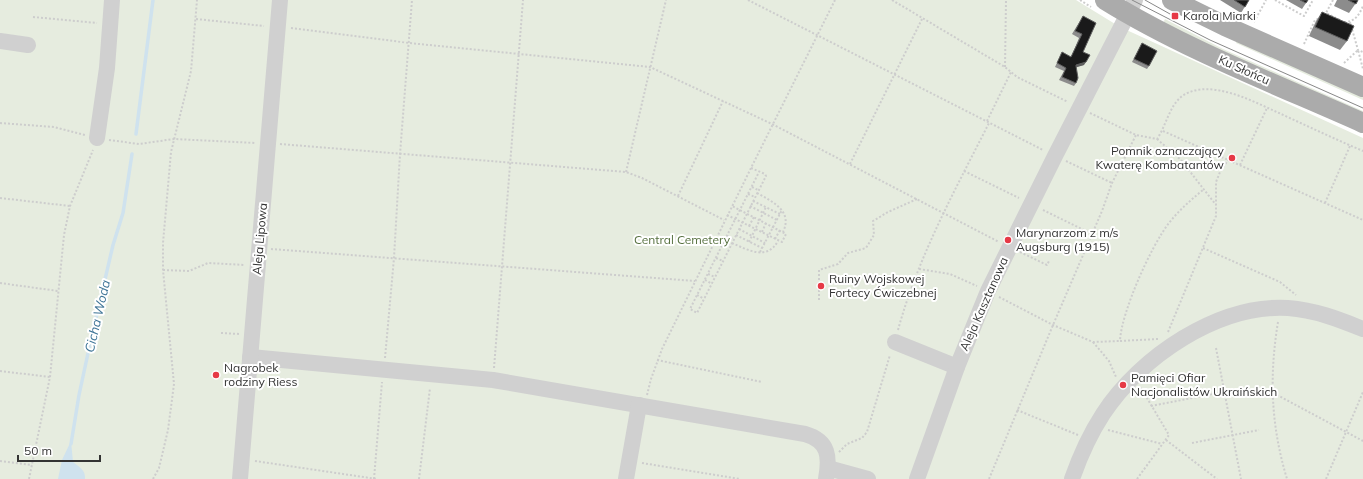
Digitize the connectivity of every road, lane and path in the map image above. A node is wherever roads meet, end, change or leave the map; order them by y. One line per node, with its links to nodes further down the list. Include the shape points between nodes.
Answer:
1 (112, 0): 26 (street)
2 (197, 0): 23 (path)
3 (280, 0): 28 (street, Aleja Lipowa)
4 (412, 0): 31 (path)
5 (523, 0): 36 (path)
6 (666, 0): 38 (path)
7 (748, 0): 29 (path)
8 (835, 0): 29 (path)
9 (892, 0): 22 (path)
10 (1006, 0): 39 (path)
11 (1105, 0): 18 (main road, Ku Słońcu)
12 (1172, 0): 43 (main road)
13 (1266, 0): 27 (path)
14 (1275, 0): 15 (path, via 1304,16)
15 (1313, 0)
16 (1333, 0): 19 (path)
17 (1363, 6): 25 (path, via 1356,18)
18 (1128, 13): 45 (street, Aleja Kasztanowa); 49 (main road, Ku Słońcu, via 1214,57)
19 (1326, 13): 21 (path); 25 (path, via 1345,23)
20 (33, 17): 26 (path)
21 (1324, 17)
22 (923, 18): 39 (path); 42 (path)
23 (196, 19): 28 (path); 54 (path, via 191,71)
24 (1319, 19): 33 (path, via 1315,20)
25 (1350, 22): 34 (path)
26 (110, 24): 53 (street, via 107,68)
27 (1254, 24)
28 (278, 27): 31 (path); 56 (street, Aleja Lipowa)
29 (817, 35): 42 (path); 50 (path)
30 (0, 41): 32 (street)
31 (409, 43): 36 (path); 59 (path)
32 (28, 45)
33 (1303, 46)
34 (1358, 50): 35 (path); 37 (path); 40 (path)
35 (1363, 52)
36 (519, 53): 38 (path); 62 (path)
37 (1342, 64)
38 (650, 67): 44 (path); 66 (path)
39 (1005, 67): 41 (path)
40 (1363, 69)
41 (1011, 72): 45 (path); 48 (path)
42 (895, 74): 48 (path); 63 (path)
43 (1363, 88)
44 (723, 101): 50 (path); 74 (path)
45 (1080, 108): 52 (path); 60 (street, Aleja Kasztanowa)
46 (1267, 108): 51 (path, via 1222,91 1195,90 1177,101); 57 (path); 64 (path)
47 (0, 122): 53 (path, via 54,127)
48 (988, 122): 60 (path); 88 (path)
49 (1363, 123)
50 (772, 124): 63 (path); 65 (path)
51 (1162, 131): 55 (path); 61 (path)
52 (1136, 135): 55 (path); 68 (path)
53 (97, 138): 54 (path, via 139,144); 80 (path)
54 (174, 139): 56 (path); 130 (path, via 163,243)
55 (1156, 139): 70 (path, via 1181,160)
56 (268, 143): 59 (path); 119 (street, Aleja Lipowa)
57 (1350, 146): 58 (path); 79 (path)
58 (1363, 151)
59 (400, 154): 62 (path); 123 (path)
60 (1055, 156): 68 (path); 118 (street, Aleja Kasztanowa)
61 (1228, 160): 64 (path); 83 (path, via 1216,182)
62 (510, 162): 66 (path); 128 (path)
63 (850, 164): 77 (path)
64 (1240, 165): 79 (path)
65 (750, 168): 67 (path); 81 (path)
66 (626, 172): 74 (path)
67 (759, 172): 69 (path); 71 (path, via 766,176)
68 (1112, 183): 144 (path)
69 (752, 187): 71 (path); 72 (path)
70 (1204, 189): 83 (path); 148 (path, via 1179,211 1159,239 1139,280 1123,323)
71 (758, 190): 73 (path)
72 (748, 194): 75 (path); 85 (path)
73 (757, 194): 75 (path); 86 (path)
74 (678, 196): 94 (path)
75 (755, 197): 78 (path)
76 (0, 198): 80 (path)
77 (917, 199): 88 (path); 142 (path, via 873,221 874,235 866,248 848,253 838,264 819,270)
78 (753, 200): 82 (path); 84 (path)
79 (1325, 203): 97 (path)
80 (70, 206): 137 (path)
81 (732, 206): 85 (path); 91 (path)
82 (750, 206): 87 (path); 89 (path)
83 (1216, 206): 121 (path, via 1216,216)
84 (766, 207): 87 (path); 90 (path)
85 (740, 210): 89 (path); 93 (path)
86 (782, 210): 90 (path); 106 (path, via 786,219)
87 (763, 213): 95 (path); 96 (path)
88 (943, 213): 118 (path); 129 (path)
89 (747, 214): 92 (path); 98 (path)
90 (780, 214): 96 (path)
91 (727, 215): 93 (path); 94 (path)
92 (754, 217): 95 (path); 100 (path)
93 (735, 219): 98 (path); 108 (path)
94 (724, 220): 134 (path)
95 (760, 220): 99 (path); 103 (path)
96 (777, 220): 101 (path)
97 (1363, 220)
98 (742, 222): 100 (path); 102 (path)
99 (766, 224): 101 (path); 105 (path)
100 (749, 226): 103 (path)
101 (773, 227): 104 (path); 110 (path)
102 (739, 229): 107 (path); 109 (path)
103 (755, 229): 105 (path); 109 (path)
104 (780, 230): 106 (path); 112 (path)
105 (762, 232): 110 (path)
106 (783, 232): 112 (path, via 786,234 782,242)
107 (736, 235): 111 (path); 114 (path)
108 (727, 236): 111 (path); 113 (path)
109 (752, 236): 114 (path); 115 (path)
110 (769, 236): 112 (path); 115 (path)
111 (734, 240): 116 (path)
112 (777, 240): 122 (path, via 769,251)
113 (724, 242): 117 (path); 124 (path)
114 (749, 242): 120 (path)
115 (765, 242): 120 (path)
116 (732, 243): 117 (path); 122 (path, via 744,249)
117 (731, 246): 125 (path)
118 (1009, 247): 126 (path, via 1047,265); 138 (street, Aleja Kasztanowa)
119 (259, 248): 123 (path); 127 (street, Aleja Lipowa)
120 (762, 248): 122 (path)
121 (1203, 248): 140 (path, via 1280,282); 151 (path)
122 (760, 252)
123 (394, 258): 128 (path); 156 (path)
124 (716, 258): 125 (path); 131 (path)
125 (723, 261): 132 (path)
126 (1049, 261)
127 (258, 266): 130 (path, via 208,263 189,271); 147 (street, Aleja Lipowa)
128 (502, 266): 134 (path); 161 (path)
129 (919, 269): 138 (path, via 950,274); 149 (path, via 906,299)
130 (164, 270): 184 (path, via 174,384 168,430 159,468)
131 (708, 274): 132 (path); 133 (path)
132 (715, 277): 136 (path)
133 (704, 280): 136 (path); 139 (path)
134 (695, 281): 154 (path)
135 (0, 283): 137 (path)
136 (712, 284): 141 (path)
137 (58, 291): 159 (path)
138 (988, 291): 144 (path); 155 (street, Aleja Kasztanowa)
139 (697, 295): 141 (path); 141 (path, via 690,309 697,312)
140 (1298, 297)
141 (704, 299)
142 (819, 300)
143 (1281, 308): 145 (street, via 1316,312); 151 (street, via 1231,316); 166 (path, via 1274,354)
144 (1053, 325): 150 (path); 169 (path)
145 (1363, 329)
146 (221, 333): 147 (path)
147 (252, 335): 153 (street, Aleja Lipowa)
148 (1120, 341): 150 (path); 151 (path)
149 (895, 342): 155 (street); 182 (path, via 867,432 862,438 844,447)
150 (1093, 342): 163 (path, via 1109,361)
151 (1170, 342): 160 (street)
152 (1216, 348): 164 (path)
153 (250, 357): 156 (street); 178 (street, Aleja Lipowa)
154 (657, 360): 162 (path); 167 (path)
155 (957, 367): 191 (street, Aleja Kasztanowa)
156 (384, 370): 158 (street); 186 (path)
157 (0, 371): 159 (path)
158 (432, 374): 161 (street); 187 (path)
159 (50, 377): 181 (path)
160 (1134, 377): 163 (street); 168 (path)
161 (493, 380): 167 (street)
162 (762, 382)
163 (1122, 390): 172 (street)
164 (1224, 392): 166 (path, via 1254,390); 168 (path); 173 (path)
165 (1363, 392): 171 (path)
166 (1272, 393): 171 (path); 197 (path, via 1276,430)
167 (642, 405): 180 (street); 182 (street, via 805,434 816,438 827,452)
168 (1151, 406): 174 (path, via 1169,435)
169 (1018, 410): 172 (path); 192 (path)
170 (1259, 430): 173 (path)
171 (1346, 432): 175 (path); 198 (path)
172 (1092, 433): 177 (path); 193 (street)
173 (1233, 435): 176 (path); 196 (path)
174 (1166, 440): 177 (path); 195 (path)
175 (1363, 441)
176 (1192, 443)
177 (1162, 444): 194 (path)
178 (242, 459): 185 (street, Aleja Lipowa); 186 (path)
179 (0, 461): 181 (path)
180 (629, 461): 188 (street); 189 (path)
181 (32, 465): 183 (path)
182 (827, 471): 190 (street)
183 (29, 479)
184 (153, 479)
185 (240, 479)
186 (375, 479)
187 (419, 479)
188 (626, 479)
189 (740, 479)
190 (868, 479)
191 (917, 479)
192 (989, 479)
193 (1072, 479)
194 (1137, 479)
195 (1217, 479)
196 (1241, 479)
197 (1287, 479)
198 (1326, 479)

